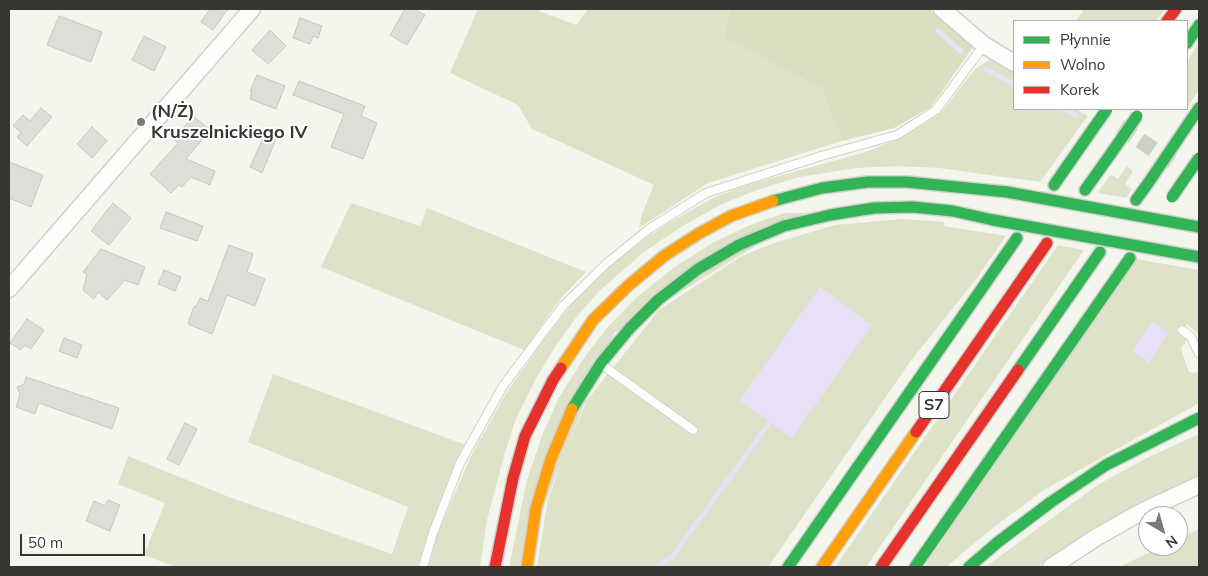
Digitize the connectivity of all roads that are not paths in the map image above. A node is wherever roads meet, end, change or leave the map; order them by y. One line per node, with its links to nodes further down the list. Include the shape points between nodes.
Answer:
1 (252, 9): 23 (street)
2 (942, 9): 7 (street)
3 (1176, 9): 4 (highway)
4 (1168, 20)
5 (1199, 25): 6 (highway)
6 (1188, 42)
7 (984, 45): 8 (street); 30 (lane, via 936,110 897,135 706,193 649,229 607,263 563,306 503,386 460,464)
8 (1013, 62)
9 (1199, 108): 15 (highway, bridge)
10 (1106, 110): 13 (highway, bridge)
11 (1139, 112): 14 (highway, bridge)
12 (1199, 158): 16 (highway, bridge)
13 (1054, 185)
14 (1085, 190)
15 (1136, 200)
16 (1170, 201)
17 (1199, 226): 31 (highway, bridge, via 1007,192 908,182 868,182 822,188 731,216 664,256 593,320 553,380 526,436 513,478)
18 (1016, 238): 33 (highway)
19 (1047, 244): 34 (highway, S7)
20 (1100, 252): 35 (highway)
21 (1199, 256): 26 (highway, bridge, via 953,211 874,208 830,215 784,226 739,245 698,269 658,300)
22 (1130, 258): 36 (highway)
23 (9, 289)
24 (1182, 330): 25 (lane, via 1191,337)
25 (1199, 354)
26 (601, 363): 28 (lane); 32 (highway, via 572,409 551,459 536,508)
27 (1199, 418): 37 (highway, via 1106,465 1051,502)
28 (693, 430)
29 (1199, 484): 38 (street, via 1141,512)
30 (423, 567)
31 (495, 567)
32 (527, 567)
33 (788, 567)
34 (822, 567)
35 (881, 567)
36 (915, 567)
37 (969, 567)
38 (1051, 567)

